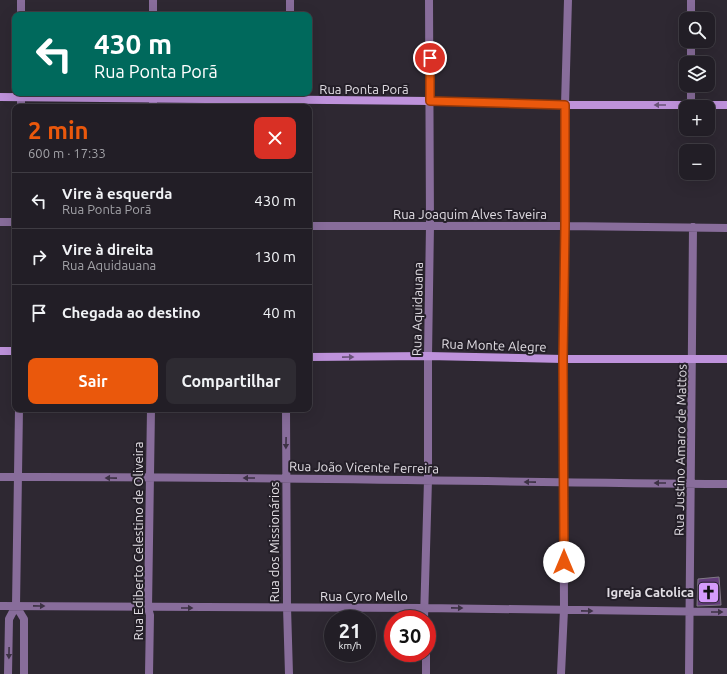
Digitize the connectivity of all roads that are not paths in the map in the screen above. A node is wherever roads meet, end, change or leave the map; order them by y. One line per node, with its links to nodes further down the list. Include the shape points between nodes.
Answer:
1 (21, 0): 7 (street)
2 (153, 0): 8 (street)
3 (290, 0): 9 (street)
4 (429, 0): 16 (street, Rua Aquidauana)
5 (568, 0): 17 (street)
6 (691, 0): 10 (street)
7 (21, 12)
8 (153, 12)
9 (290, 12)
10 (691, 12)
11 (12, 96): 13 (street, Rua Ponta Porã)
12 (47, 96): 14 (street, Rua Ponta Porã)
13 (0, 97)
14 (153, 100): 15 (street, Rua Ponta Porã)
15 (290, 100): 16 (street, Rua Ponta Porã)
16 (430, 101): 17 (street, Rua Ponta Porã); 23 (street, Rua Aquidauana)
17 (565, 105): 18 (street, Rua Ponta Porã, one-way to 17); 25 (street)
18 (679, 105)
19 (715, 105): 20 (street, Rua Ponta Porã)
20 (727, 105)
21 (0, 222): 22 (street)
22 (12, 222)
23 (430, 225): 24 (street, Rua Joaquim Alves Taveira); 25 (street, Rua Joaquim Alves Taveira); 30 (street, Rua Aquidauana)
24 (312, 226)
25 (565, 226): 26 (street, Rua Joaquim Alves Taveira); 32 (street)
26 (693, 227): 27 (street, Rua Joaquim Alves Taveira); 33 (street, Rua Justino Amaro de Mattos)
27 (727, 228)
28 (0, 351): 29 (street)
29 (12, 351)
30 (428, 356): 31 (street, Rua Monte Alegre, one-way to 30); 32 (street, Rua Monte Alegre); 42 (street, Rua Aquidauana)
31 (312, 357)
32 (563, 359): 33 (street, Rua Monte Alegre); 43 (street)
33 (693, 359): 34 (street, Rua Monte Alegre); 44 (street, Rua Justino Amaro de Mattos)
34 (727, 359)
35 (20, 412): 39 (street)
36 (151, 412): 40 (street, Rua Ediberto Celestino de Oliveira)
37 (286, 412): 41 (street, Rua dos Missionários, one-way to 41)
38 (0, 477): 39 (street, Rua João Vicente Ferreira)
39 (19, 477): 40 (street, Rua João Vicente Ferreira, one-way to 39); 47 (street)
40 (150, 478): 41 (street, Rua João Vicente Ferreira, one-way to 40); 49 (street, Rua Ediberto Celestino de Oliveira)
41 (286, 478): 42 (street, Rua João Vicente Ferreira); 48 (street, Rua dos Missionários)
42 (428, 480): 43 (street, Rua João Vicente Ferreira, one-way to 42); 50 (street, Rua Aquidauana)
43 (565, 483): 44 (street, Rua João Vicente Ferreira, one-way to 43); 51 (street)
44 (691, 484): 45 (street, Rua João Vicente Ferreira); 52 (street, Rua Justino Amaro de Mattos)
45 (727, 484)
46 (0, 606): 47 (street, Rua Cyro Mello)
47 (16, 606): 49 (street, Rua Cyro Mello, one-way to 49); 55 (street, one-way to 55, via 9,619); 56 (street, via 24,619)
48 (287, 607): 49 (street, Rua Cyro Mello, one-way to 48); 50 (street, Rua Cyro Mello); 58 (street, Rua dos Missionários)
49 (148, 608): 57 (street, Rua Ediberto Celestino de Oliveira)
50 (424, 608): 51 (street, Rua Cyro Mello, one-way to 51)
51 (564, 610): 52 (street, Rua Cyro Mello, one-way to 52); 60 (street)
52 (690, 612): 53 (street, Rua Cyro Mello, one-way to 53); 61 (street, Rua Justino Amaro de Mattos)
53 (727, 612)
54 (426, 662): 59 (street)
55 (8, 674)
56 (24, 674)
57 (149, 674)
58 (289, 674)
59 (426, 674)
60 (561, 674)
61 (689, 674)

